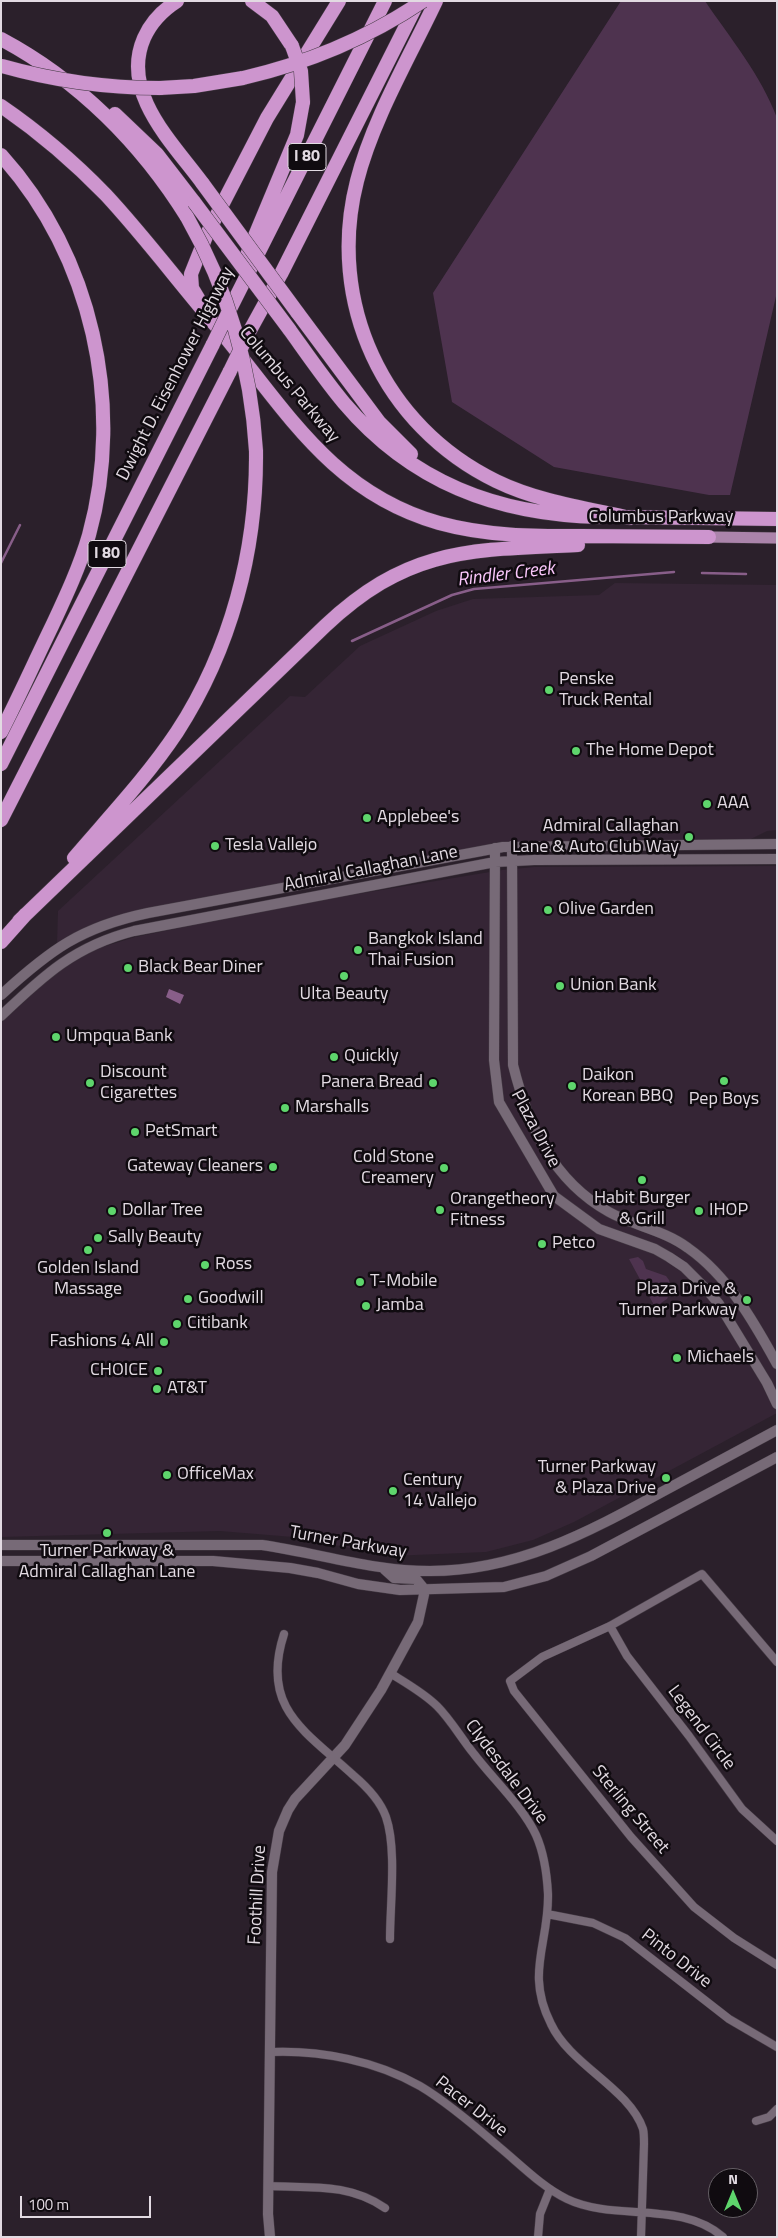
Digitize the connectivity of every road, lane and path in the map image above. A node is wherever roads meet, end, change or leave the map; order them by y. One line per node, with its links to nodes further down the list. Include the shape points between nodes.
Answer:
1 (177, 1): 15 (highway, bridge, via 147,32 138,59 138,79 144,99 297,312 392,436 414,457)
2 (252, 1): 13 (highway, bridge, via 272,16 292,46 300,71 303,102 297,135 256,229)
3 (339, 1): 14 (highway, via 258,135 195,261 190,279 192,288)
4 (385, 1): 13 (highway, Dwight D. Eisenhower Highway / I 80)
5 (418, 1): 23 (highway, I 80, bridge)
6 (424, 1): 10 (highway, bridge, via 342,47 305,61 211,84 160,88 86,85)
7 (436, 1): 16 (highway, via 373,134 353,198 348,262 354,303 366,342 384,379 406,411 437,442 467,465 522,492)
8 (1, 39): 9 (highway)
9 (36, 59): 15 (highway, Columbus Parkway, bridge, via 128,124 157,154 344,402 380,440 415,466); 30 (highway, bridge, via 77,90 121,131 160,176 187,217 219,279 238,336 249,384 256,451 254,510 245,568 229,625 206,681 182,724 155,762)
10 (2, 66)
11 (1, 106): 14 (highway, Columbus Parkway, via 43,137 95,184)
12 (1, 155): 21 (highway, via 38,201 81,293 98,365 103,431 97,500 84,549 60,609)
13 (228, 313): 22 (highway, Dwight D. Eisenhower Highway / I 80, bridge)
14 (218, 328): 18 (highway, Columbus Parkway, via 322,454 352,480 404,510 440,523 498,534)
15 (466, 493): 16 (highway, Columbus Parkway, via 503,506 543,513)
16 (630, 518): 17 (highway, Columbus Parkway)
17 (777, 520)
18 (690, 537): 19 (highway, Columbus Parkway); 30 (highway, via 477,550 420,563 382,582 330,620)
19 (709, 537): 20 (main road, Columbus Parkway)
20 (777, 538)
21 (1, 732)
22 (1, 764)
23 (1, 820)
24 (777, 844): 25 (street, Admiral Callaghan Lane)
25 (512, 846): 26 (street, Admiral Callaghan Lane); 28 (street, Plaza Drive)
26 (495, 848): 29 (street, Plaza Drive); 32 (street, Admiral Callaghan Lane, via 115,921 84,932 61,945)
27 (777, 859): 28 (street, Admiral Callaghan Lane)
28 (512, 861): 29 (street, Admiral Callaghan Lane); 34 (street, Plaza Drive, via 513,1065 522,1100 538,1139 576,1190 608,1212 652,1228 687,1247 704,1262 737,1298)
29 (495, 862): 33 (street, Admiral Callaghan Lane, via 119,935 69,957); 35 (street, Plaza Drive, via 494,1060 499,1102 554,1196 599,1229 669,1256 708,1291 719,1304)
30 (19, 922): 31 (highway)
31 (1, 942)
32 (1, 995)
33 (1, 1016)
34 (777, 1364)
35 (777, 1404)
36 (777, 1430): 40 (street, Turner Parkway, via 608,1522 543,1551 488,1566 457,1570)
37 (777, 1457): 41 (street, Turner Parkway, via 626,1538 546,1576 504,1587)
38 (1, 1545): 40 (street, Turner Parkway, via 262,1545 301,1550)
39 (1, 1561): 41 (street, Turner Parkway, via 213,1561 290,1568 358,1584)
40 (384, 1569): 41 (street, via 394,1578 416,1579)
41 (425, 1590): 45 (street, Foothill Drive, via 418,1622)
42 (610, 1626): 44 (street, via 702,1574); 47 (street, Legend Circle, via 627,1656 742,1809); 50 (street, Sterling Street, via 542,1657 510,1680 514,1692 631,1837 694,1907)
43 (284, 1634): 46 (street, via 278,1652 277,1676 282,1702 299,1727)
44 (777, 1662)
45 (390, 1673): 46 (street, Foothill Drive); 48 (street, Clydesdale Drive, via 437,1706 536,1834 547,1878)
46 (334, 1758): 49 (street, via 364,1785 386,1816 391,1849); 52 (street, Foothill Drive, via 292,1804 275,1846)
47 (777, 1841)
48 (547, 1914): 51 (street, Pinto Drive, via 592,1923 625,1938 729,2019); 58 (street, Clydesdale Drive, via 538,1970 545,2012 563,2044 628,2104 643,2129)
49 (390, 1939)
50 (777, 1965)
51 (777, 2047)
52 (271, 2052): 55 (street, Foothill Drive); 56 (street, Pacer Drive, via 351,2060 402,2077 422,2087 486,2135)
53 (777, 2109): 54 (street, via 769,2117)
54 (756, 2121)
55 (269, 2186): 57 (street, via 341,2189 366,2196); 59 (street, Foothill Drive)
56 (550, 2189): 58 (street, Pacer Drive, via 598,2210); 60 (street, via 540,2214)
57 (385, 2208)
58 (641, 2214): 61 (street, Clydesdale Drive); 62 (street, Pacer Drive, via 692,2220)
59 (270, 2237)
60 (538, 2237)
61 (641, 2237)
62 (723, 2237)

